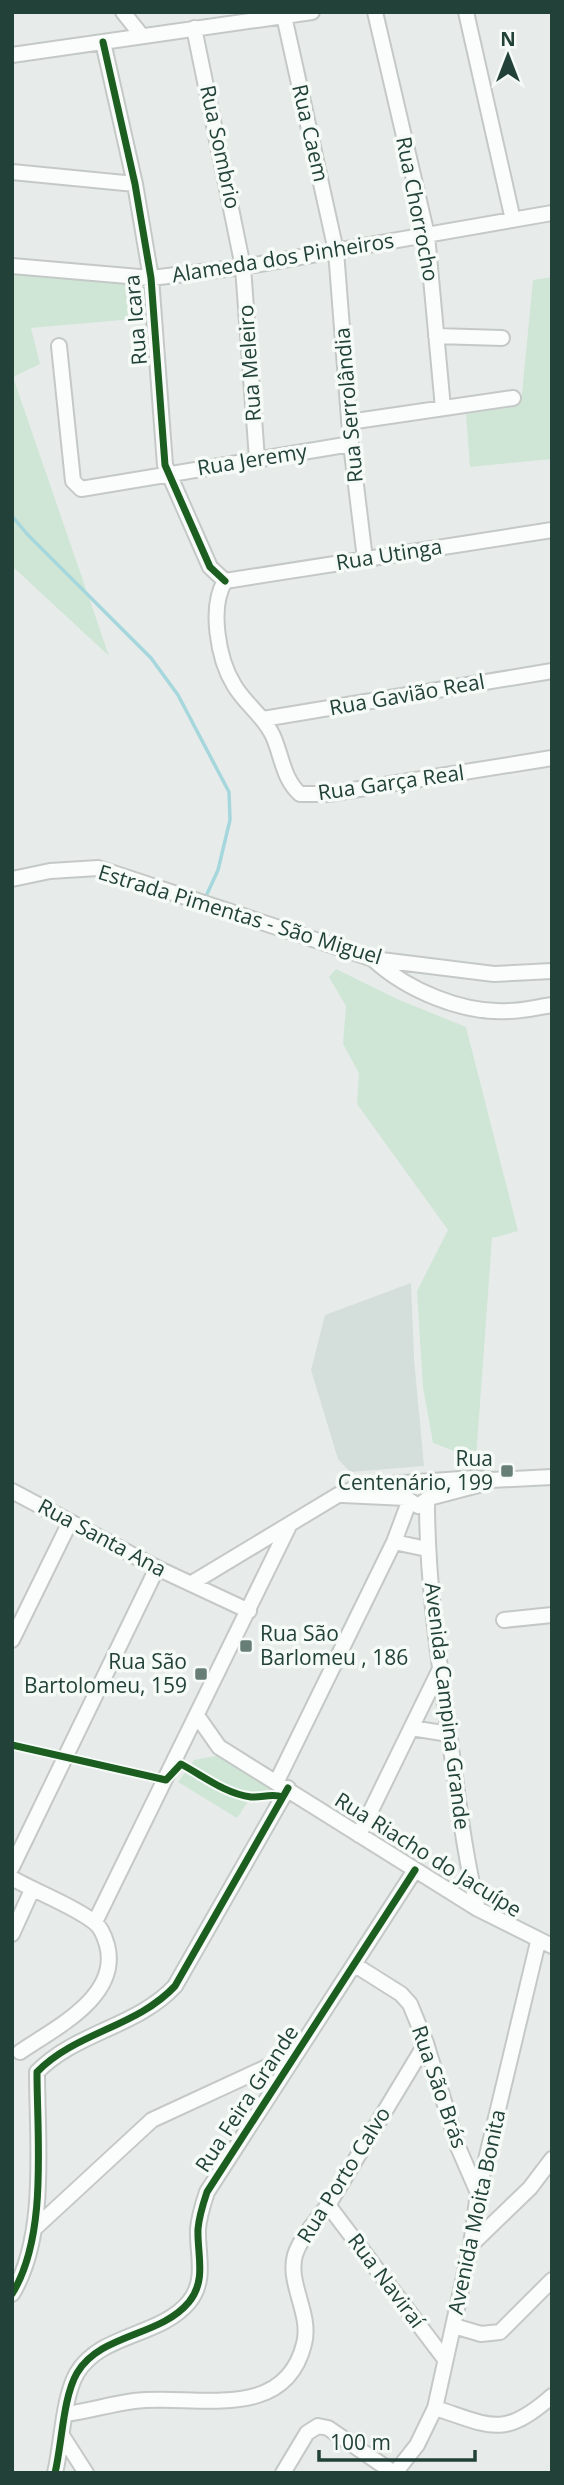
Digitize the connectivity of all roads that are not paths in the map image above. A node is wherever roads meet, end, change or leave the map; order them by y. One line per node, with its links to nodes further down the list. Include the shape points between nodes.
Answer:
1 (123, 12): 7 (street)
2 (312, 12): 5 (street)
3 (375, 12): 14 (street, Rua Chorrocho)
4 (466, 12): 13 (street)
5 (284, 16): 6 (street); 15 (street, Rua Caem)
6 (194, 28): 7 (street); 17 (street, Rua Sombrio)
7 (142, 36): 8 (street)
8 (103, 42): 9 (street); 11 (street, Rua Icara)
9 (12, 55)
10 (12, 172): 11 (street)
11 (135, 184): 18 (street, Rua Icara)
12 (552, 213): 13 (street, Alameda dos Pinheiros)
13 (513, 220): 14 (street, Alameda dos Pinheiros)
14 (427, 235): 15 (street, Alameda dos Pinheiros); 19 (street, Rua Chorrocho)
15 (336, 251): 17 (street, Alameda dos Pinheiros); 24 (street, Rua Serrolândia)
16 (12, 265): 18 (street, Alameda dos Pinheiros)
17 (243, 267): 18 (street, Alameda dos Pinheiros); 26 (street, Rua Meleiro)
18 (151, 278): 27 (street, Rua Icara)
19 (436, 336): 20 (street); 23 (street, Rua Chorrocho)
20 (502, 338)
21 (59, 346): 27 (street, Rua Jeremy, via 73,481 81,489)
22 (513, 398): 23 (street)
23 (443, 408): 24 (street)
24 (349, 422): 25 (street, Rua Serrolândia)
25 (351, 444): 26 (street, Rua Jeremy); 29 (street, Rua Serrolândia)
26 (257, 459): 27 (street, Rua Jeremy)
27 (167, 474): 30 (street, Rua Icara, via 210,567)
28 (552, 530): 29 (street, Rua Utinga)
29 (365, 559): 30 (street, Rua Utinga)
30 (225, 581): 32 (street, Rua Garça Real, via 217,602 224,662 234,685)
31 (552, 671): 32 (street, Rua Gavião Real)
32 (263, 719): 33 (street, Rua Garça Real, via 289,780 300,794 328,794)
33 (552, 758)
34 (12, 879): 35 (street, Estrada Pimentas - São Miguel, via 70,869 112,871)
35 (373, 959): 36 (street, Estrada Pimentas - São Miguel, via 494,974); 37 (street, via 389,974 434,996 482,1010 508,1012)
36 (552, 971)
37 (552, 1005)
38 (552, 1477): 39 (street)
39 (491, 1480): 40 (street); 44 (street)
40 (418, 1482): 42 (street, via 362,1486); 43 (street, via 406,1488); 44 (street, via 430,1489)
41 (12, 1491): 45 (street, Rua Santa Ana)
42 (338, 1495): 43 (street); 46 (street)
43 (407, 1500): 44 (street, via 418,1506); 47 (street)
44 (428, 1500): 48 (street, Avenida Campina Grande)
45 (70, 1522): 49 (street, Rua Santa Ana); 54 (street)
46 (288, 1528): 50 (street); 51 (street)
47 (394, 1542): 48 (street); 61 (street)
48 (427, 1549): 55 (street, Avenida Campina Grande)
49 (157, 1568): 50 (street, Rua Santa Ana); 63 (street)
50 (192, 1583): 51 (street, Rua Santa Ana)
51 (249, 1611): 56 (street)
52 (552, 1615): 53 (street)
53 (504, 1620)
54 (12, 1640)
55 (440, 1669): 57 (street); 58 (street, Avenida Campina Grande)
56 (198, 1717): 59 (street); 60 (street, Rua Riacho do Jacuípe)
57 (411, 1728): 58 (street); 62 (street)
58 (449, 1734): 67 (street, Avenida Campina Grande)
59 (185, 1742): 60 (street, Rua Riacho do Jacuípe); 68 (street)
60 (219, 1747): 61 (street, Rua Riacho do Jacuípe)
61 (282, 1784): 62 (street, Rua Riacho do Jacuípe); 75 (street, via 175,1986 150,2008 63,2049)
62 (359, 1835): 64 (street, Rua Riacho do Jacuípe)
63 (12, 1867)
64 (415, 1870): 67 (street, Rua Riacho do Jacuípe); 71 (street, Rua Feira Grande)
65 (12, 1878): 66 (street)
66 (32, 1890): 68 (street); 69 (street)
67 (478, 1909): 70 (street, Rua Riacho do Jacuípe)
68 (95, 1923): 73 (street, via 109,1953 103,1982 79,2010)
69 (12, 1934)
70 (545, 1944): 77 (street, Avenida Moita Bonita)
71 (355, 1965): 72 (street, Rua São Brás, via 401,1993); 74 (street, Rua Feira Grande)
72 (426, 2043): 77 (street, Rua São Brás, via 458,2147); 78 (street, Rua Porto Calvo)
73 (16, 2051): 75 (street)
74 (299, 2053): 79 (street, via 152,2120); 87 (street, Rua Feira Grande, via 208,2192 198,2228 198,2286 189,2301 160,2325 113,2344 86,2362 71,2388)
75 (37, 2072): 79 (street)
76 (552, 2160): 80 (street)
77 (478, 2193): 80 (street, Avenida Moita Bonita)
78 (328, 2205): 84 (street, Rua Naviraí); 87 (street, Rua Porto Calvo, via 295,2257 293,2269 306,2330 304,2345 289,2374 274,2387 224,2403 134,2401)
79 (34, 2229): 82 (street, via 25,2267)
80 (471, 2245): 83 (street, Avenida Moita Bonita)
81 (552, 2280): 83 (street, via 500,2332 481,2334)
82 (12, 2294)
83 (454, 2326): 84 (street, Avenida Moita Bonita)
84 (444, 2358): 86 (street, Avenida Moita Bonita)
85 (552, 2396): 86 (street, via 516,2422 497,2427)
86 (435, 2408): 92 (street, Avenida Moita Bonita, via 417,2445)
87 (66, 2414): 88 (street, Rua Feira Grande)
88 (63, 2437): 89 (street, Rua Feira Grande); 90 (street)
89 (55, 2473)
90 (86, 2473)
91 (283, 2473): 92 (street, via 307,2433 318,2426 328,2428)
92 (394, 2473)

